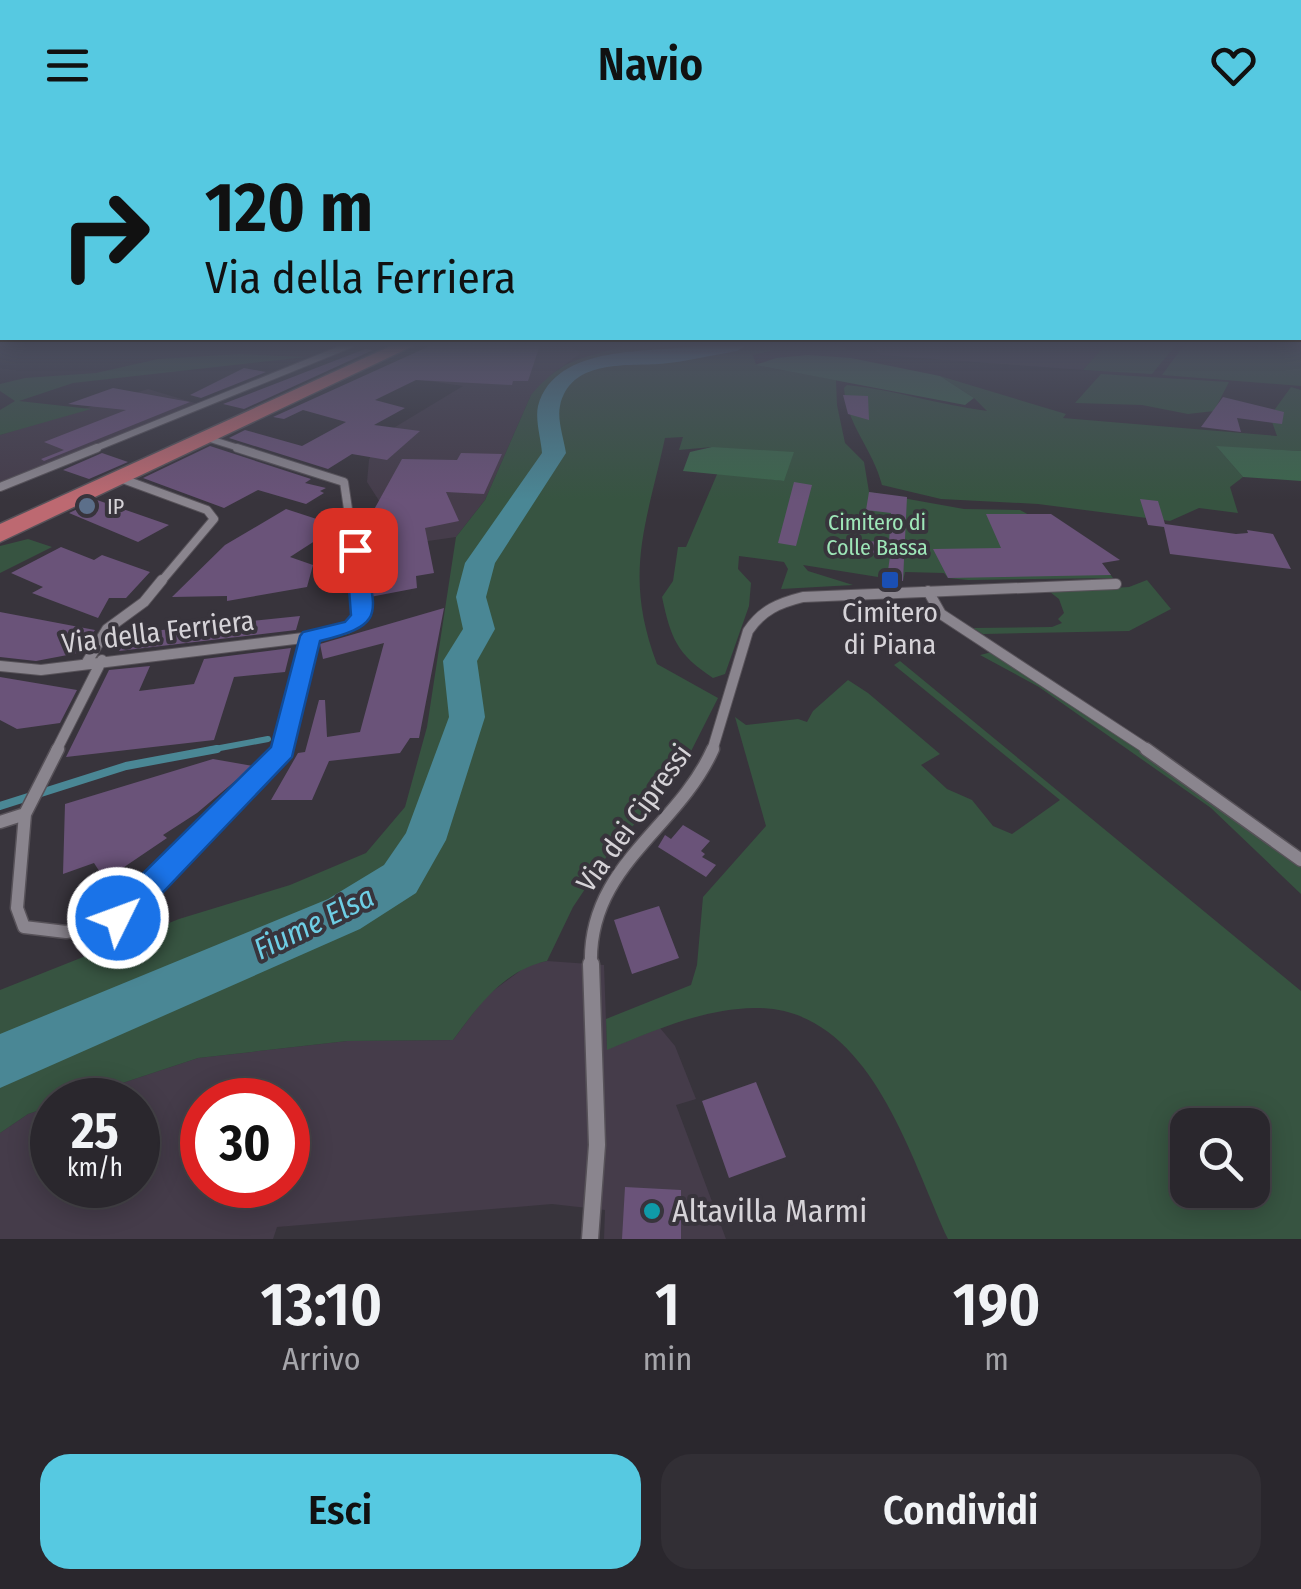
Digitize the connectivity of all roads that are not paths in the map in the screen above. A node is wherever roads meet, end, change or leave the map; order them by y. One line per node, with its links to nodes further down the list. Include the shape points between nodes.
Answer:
1 (223, 397): 5 (street)
2 (296, 397): 3 (main road)
3 (207, 438): 4 (main road); 9 (street, Via della Ferriera, via 344,482 362,610 352,626)
4 (120, 478): 6 (main road); 11 (street, via 214,517 137,609 107,629)
5 (0, 487)
6 (0, 534)
7 (1116, 584): 8 (street, Via dei Cipressi)
8 (928, 591): 15 (street, via 941,614 1188,776); 16 (street, Via dei Cipressi, via 803,597 753,622 708,760 603,897 590,937 597,1144)
9 (311, 636): 10 (street, Via della Ferriera); 13 (street, via 283,751 128,912 98,925 24,927 17,908)
10 (102, 660): 11 (street, Via della Ferriera); 13 (street)
11 (87, 662): 12 (street, Via della Ferriera, via 36,671)
12 (0, 666)
13 (25, 814): 14 (street)
14 (0, 822)
15 (1301, 860)
16 (590, 1239)

